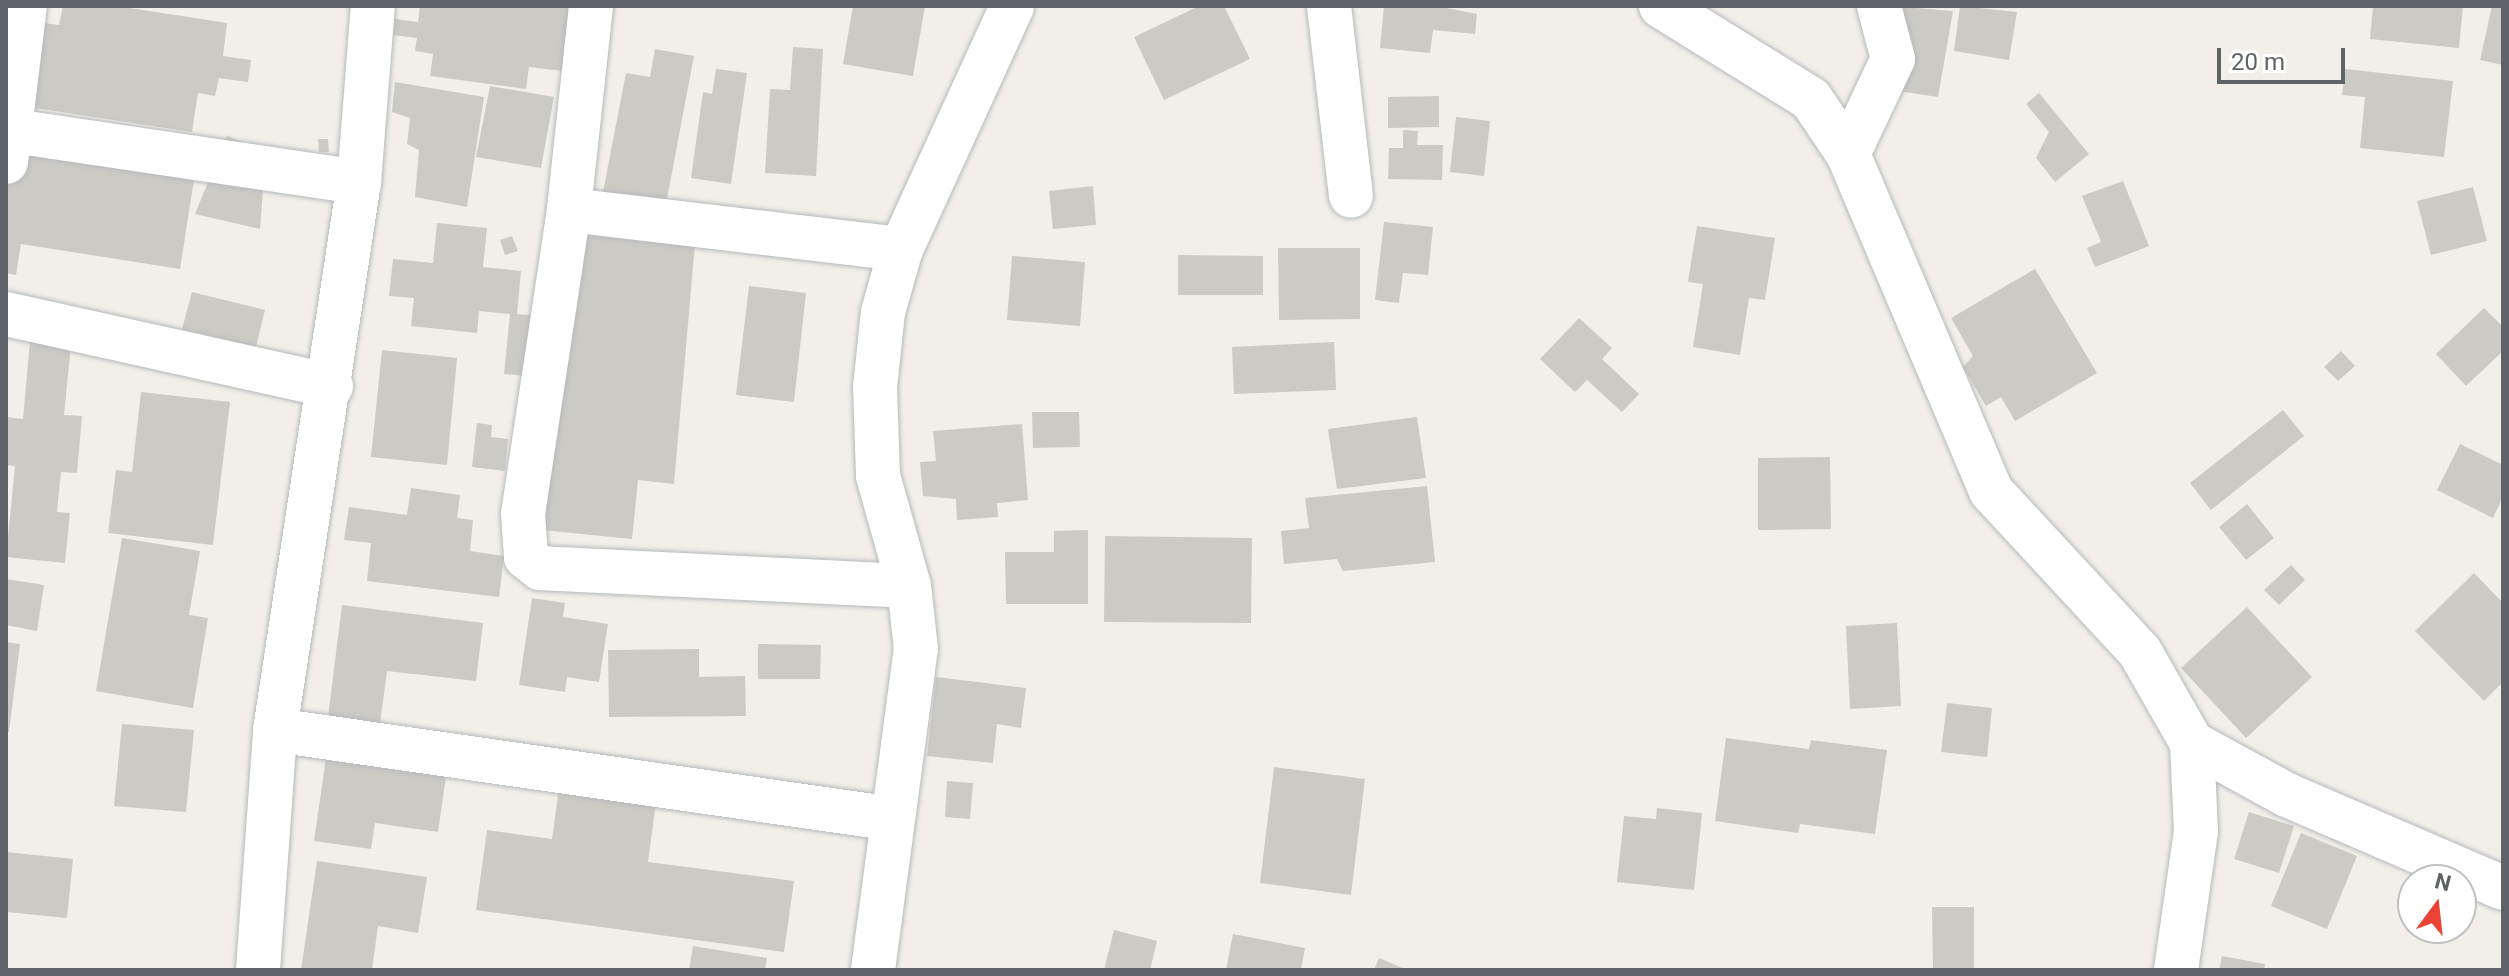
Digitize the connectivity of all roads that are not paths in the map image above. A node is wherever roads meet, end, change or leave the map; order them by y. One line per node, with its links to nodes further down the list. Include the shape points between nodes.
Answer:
1 (25, 6): 8 (street)
2 (373, 6): 10 (street)
3 (591, 6): 12 (street)
4 (1012, 6): 13 (street)
5 (1329, 6): 11 (street)
6 (1661, 6): 9 (street, via 1811,99)
7 (1879, 6): 9 (street, via 1893,59)
8 (8, 141): 10 (street)
9 (1848, 154): 18 (street, via 1991,491 2140,652)
10 (359, 182): 15 (street)
11 (1351, 196)
12 (569, 210): 13 (street); 16 (street, via 523,513 526,557 540,568)
13 (901, 249): 16 (street, via 883,312 875,387 878,476)
14 (6, 314): 15 (street)
15 (331, 386): 17 (street)
16 (909, 586): 19 (street, via 916,649)
17 (275, 730): 19 (street); 21 (street)
18 (2192, 743): 20 (street, via 2287,795); 23 (street, via 2196,832)
19 (893, 819): 22 (street)
20 (2503, 888)
21 (258, 970)
22 (873, 970)
23 (2176, 970)

